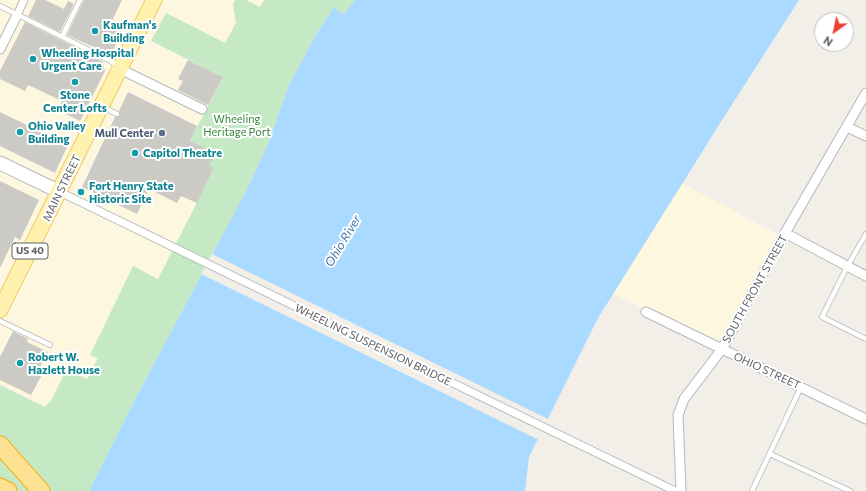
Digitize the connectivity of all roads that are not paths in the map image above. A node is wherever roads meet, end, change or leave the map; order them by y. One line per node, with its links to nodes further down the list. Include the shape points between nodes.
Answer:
1 (24, 0): 5 (street)
2 (80, 0): 6 (lane)
3 (154, 0): 8 (main road, MAIN STREET)
4 (0, 6): 5 (lane)
5 (17, 15): 6 (lane); 7 (street)
6 (62, 37): 8 (lane, via 111,61)
7 (0, 49)
8 (120, 69): 10 (main road, MAIN STREET); 11 (street)
9 (866, 93): 13 (street, SOUTH FRONT STREET)
10 (102, 106): 12 (lane); 16 (main road, MAIN STREET)
11 (202, 109)
12 (117, 114)
13 (847, 127): 14 (street); 17 (street, SOUTH FRONT STREET)
14 (866, 136)
15 (0, 163): 16 (main road)
16 (60, 192): 21 (main road, MAIN STREET / US 40); 34 (street, WHEELING SUSPENSION BRIDGE)
17 (785, 233): 19 (street); 26 (street, SOUTH FRONT STREET)
18 (866, 234): 19 (lane)
19 (847, 267): 20 (street); 24 (lane, via 822,318)
20 (866, 276)
21 (0, 310)
22 (646, 312): 26 (street, OHIO STREET)
23 (0, 321): 25 (lane)
24 (866, 339)
25 (50, 345)
26 (722, 349): 27 (street, OHIO STREET); 35 (street, SOUTH FRONT STREET, via 684,399 678,415)
27 (801, 387): 28 (street, OHIO STREET); 30 (lane)
28 (866, 419)
29 (0, 445): 33 (highway)
30 (770, 454): 36 (lane); 37 (lane)
31 (0, 487): 32 (highway)
32 (8, 491)
33 (41, 491)
34 (675, 491)
35 (681, 491)
36 (752, 491)
37 (850, 491)

